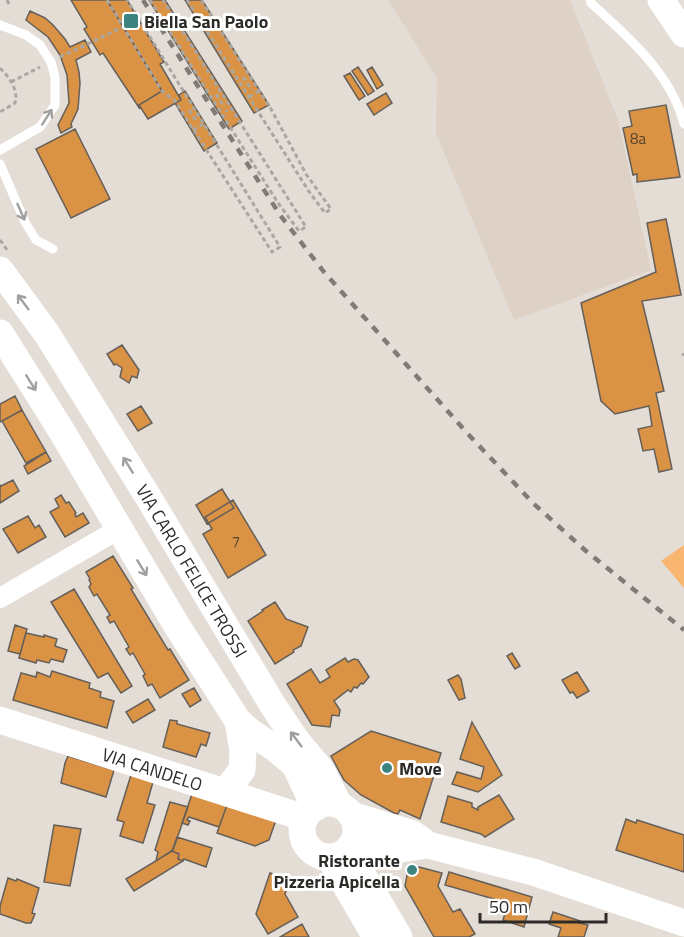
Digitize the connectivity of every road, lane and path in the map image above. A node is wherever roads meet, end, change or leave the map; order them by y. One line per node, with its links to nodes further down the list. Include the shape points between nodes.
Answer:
1 (7, 0): 10 (path)
2 (107, 0): 12 (path)
3 (128, 0): 25 (path)
4 (150, 0): 23 (path)
5 (163, 0): 21 (path)
6 (187, 0): 18 (path)
7 (201, 0): 16 (path)
8 (590, 0): 33 (lane, via 636,45 666,83)
9 (661, 0): 13 (main road)
10 (10, 6)
11 (0, 25): 14 (lane, via 40,45)
12 (123, 27): 14 (path); 31 (path, via 162,91)
13 (684, 34)
14 (46, 64): 19 (path); 36 (lane, one-way to 14, via 40,127 55,105 55,77)
15 (0, 68): 19 (path)
16 (248, 74): 17 (path); 20 (path)
17 (243, 77): 18 (path); 22 (path)
18 (238, 81): 24 (path)
19 (11, 82): 29 (path, via 17,97 15,103)
20 (259, 91): 22 (path); 24 (path, via 306,174 332,209 325,213 310,194)
21 (218, 92): 23 (path); 26 (path); 28 (path)
22 (254, 93): 24 (path)
23 (211, 97): 30 (path)
24 (249, 97)
25 (194, 107): 27 (path); 32 (path)
26 (231, 108): 28 (path); 30 (path, via 306,227 299,231 278,203)
27 (189, 110): 31 (path); 34 (path)
28 (226, 110): 30 (path)
29 (0, 112)
30 (222, 113)
31 (183, 114): 35 (path)
32 (203, 124): 34 (path); 35 (path, via 280,247 272,252)
33 (684, 124)
34 (199, 126): 35 (path)
35 (193, 130)
36 (0, 150)
37 (0, 164): 38 (lane, one-way to 38, via 36,240)
38 (53, 249)
39 (0, 270): 46 (main road, VIA CARLO FELICE TROSSI, one-way to 39, via 321,770 272,705 47,334)
40 (0, 333): 41 (main road, one-way to 41)
41 (119, 530): 42 (street); 44 (main road, one-way to 44)
42 (0, 598)
43 (0, 720): 45 (main road, VIA CANDELO)
44 (238, 721): 45 (main road, via 242,770); 46 (main road, via 295,765)
45 (225, 792): 46 (main road, VIA CANDELO)
46 (328, 812): 47 (main road, VIA CANDELO, via 412,834); 48 (main road, via 355,822 356,829); 48 (main road, VIA CANDELO, via 303,825 302,833 308,847 321,856)
47 (416, 847): 48 (main road, VIA CANDELO); 49 (main road, via 391,861 379,880); 50 (main road, VIA CANDELO, via 533,872)
48 (343, 850): 49 (main road); 51 (main road)
49 (376, 897): 52 (main road)
50 (684, 923)
51 (376, 937)
52 (399, 937)

